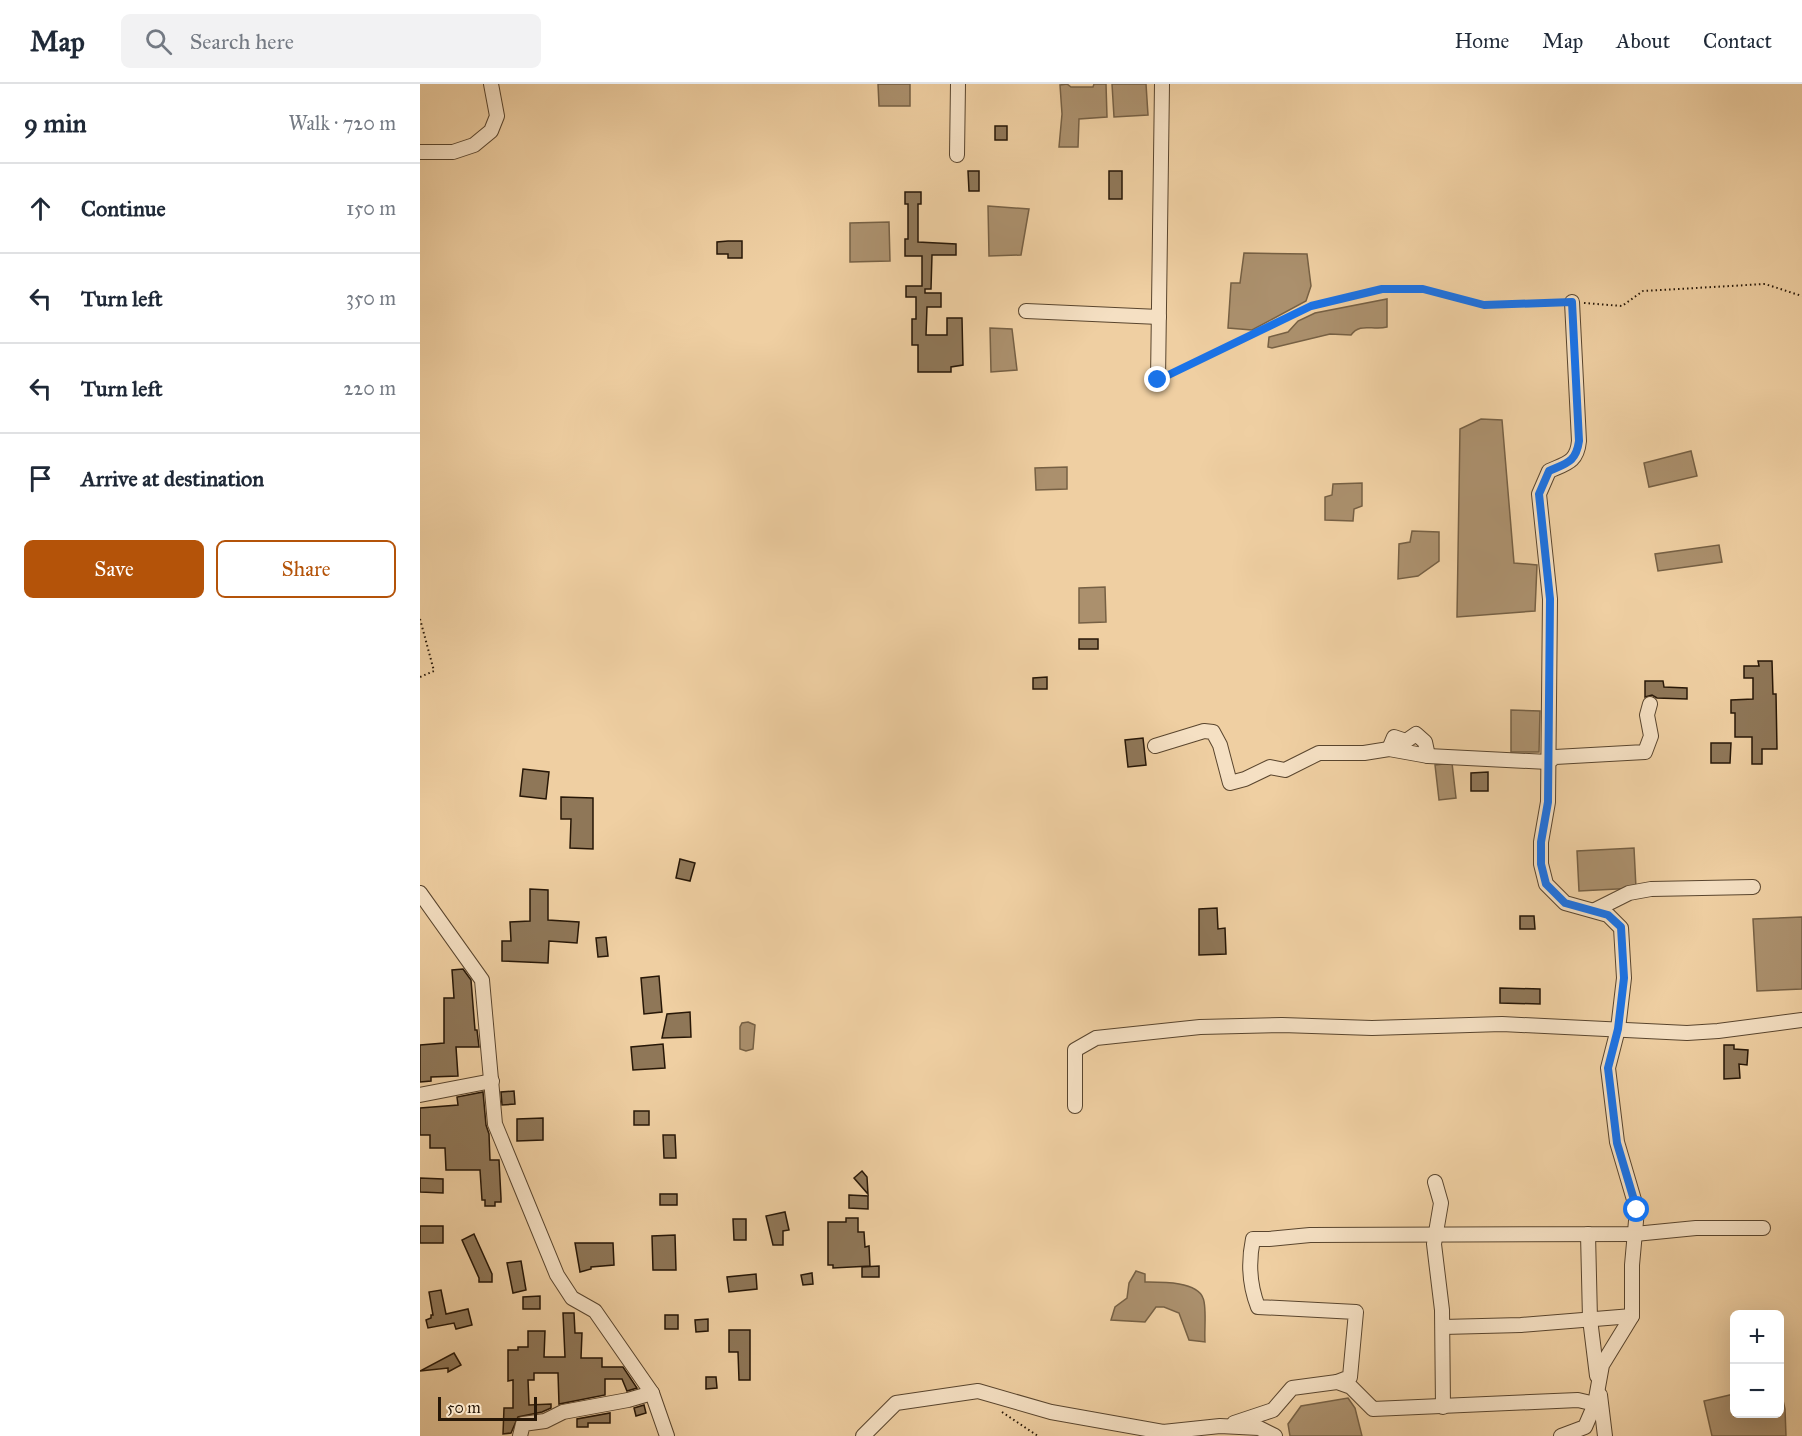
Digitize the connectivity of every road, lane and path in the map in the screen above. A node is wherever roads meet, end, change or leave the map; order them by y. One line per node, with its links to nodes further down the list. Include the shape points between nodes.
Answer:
1 (491, 84): 4 (street, via 497,116 491,131 474,146 453,152)
2 (958, 84): 5 (street)
3 (1162, 84): 9 (street)
4 (420, 152)
5 (957, 155)
6 (1802, 296): 7 (path, via 1765,284 1643,291 1622,306)
7 (1572, 302): 10 (path, via 1484,305 1423,289 1382,289 1311,306); 17 (street, via 1578,452 1571,461 1549,471 1539,494 1550,599)
8 (1026, 311): 9 (street)
9 (1159, 317): 10 (street)
10 (1158, 380)
11 (420, 619): 12 (path, via 434,671)
12 (420, 677)
13 (1650, 704): 17 (street, via 1647,714 1651,736 1645,752 1555,757)
14 (1155, 746): 15 (street, via 1204,731 1213,732 1230,783 1269,767 1285,770 1319,753)
15 (1389, 749): 16 (street); 16 (street, via 1394,737 1406,741 1416,734 1425,742)
16 (1428, 756): 17 (street)
17 (1548, 762): 20 (street, via 1548,802 1541,842 1546,884 1565,903)
18 (1753, 887): 20 (street, via 1651,889 1629,893)
19 (420, 893): 23 (street, via 482,980)
20 (1595, 910): 22 (street, via 1621,927 1624,978)
21 (1802, 1020): 22 (street, via 1687,1033)
22 (1618, 1029): 25 (street, via 1502,1024 1372,1028 1282,1025 1200,1027 1096,1038 1075,1050); 29 (street, via 1608,1068 1617,1143 1637,1210)
23 (492, 1081): 24 (street); 36 (street, via 495,1124 557,1275 572,1298 595,1311)
24 (420, 1095)
25 (1075, 1106)
26 (1435, 1182): 30 (street, via 1441,1203)
27 (1762, 1228): 29 (street, via 1696,1228)
28 (1587, 1234): 29 (street); 30 (street); 32 (street)
29 (1635, 1234): 31 (street)
30 (1435, 1236): 33 (street); 34 (street, via 1310,1235 1253,1239 1249,1259 1251,1290 1258,1307 1356,1312 1350,1377)
31 (1632, 1316): 32 (street); 35 (street, via 1602,1365)
32 (1590, 1319): 33 (street); 35 (street)
33 (1443, 1327): 38 (street)
34 (1336, 1382): 38 (street, via 1351,1387 1374,1409); 40 (street, via 1292,1388 1273,1410)
35 (1598, 1386): 37 (street); 47 (street)
36 (652, 1393): 41 (street, via 523,1424); 42 (street)
37 (1595, 1404): 38 (street, via 1578,1400); 46 (street, via 1586,1427)
38 (1443, 1407)
39 (1001, 1412): 44 (path)
40 (1220, 1426): 43 (street, via 1163,1432 1051,1412 978,1391 896,1403); 45 (street, via 1259,1428)
41 (520, 1436)
42 (667, 1436)
43 (862, 1436)
44 (1038, 1436)
45 (1275, 1436)
46 (1561, 1436)
47 (1605, 1436)

